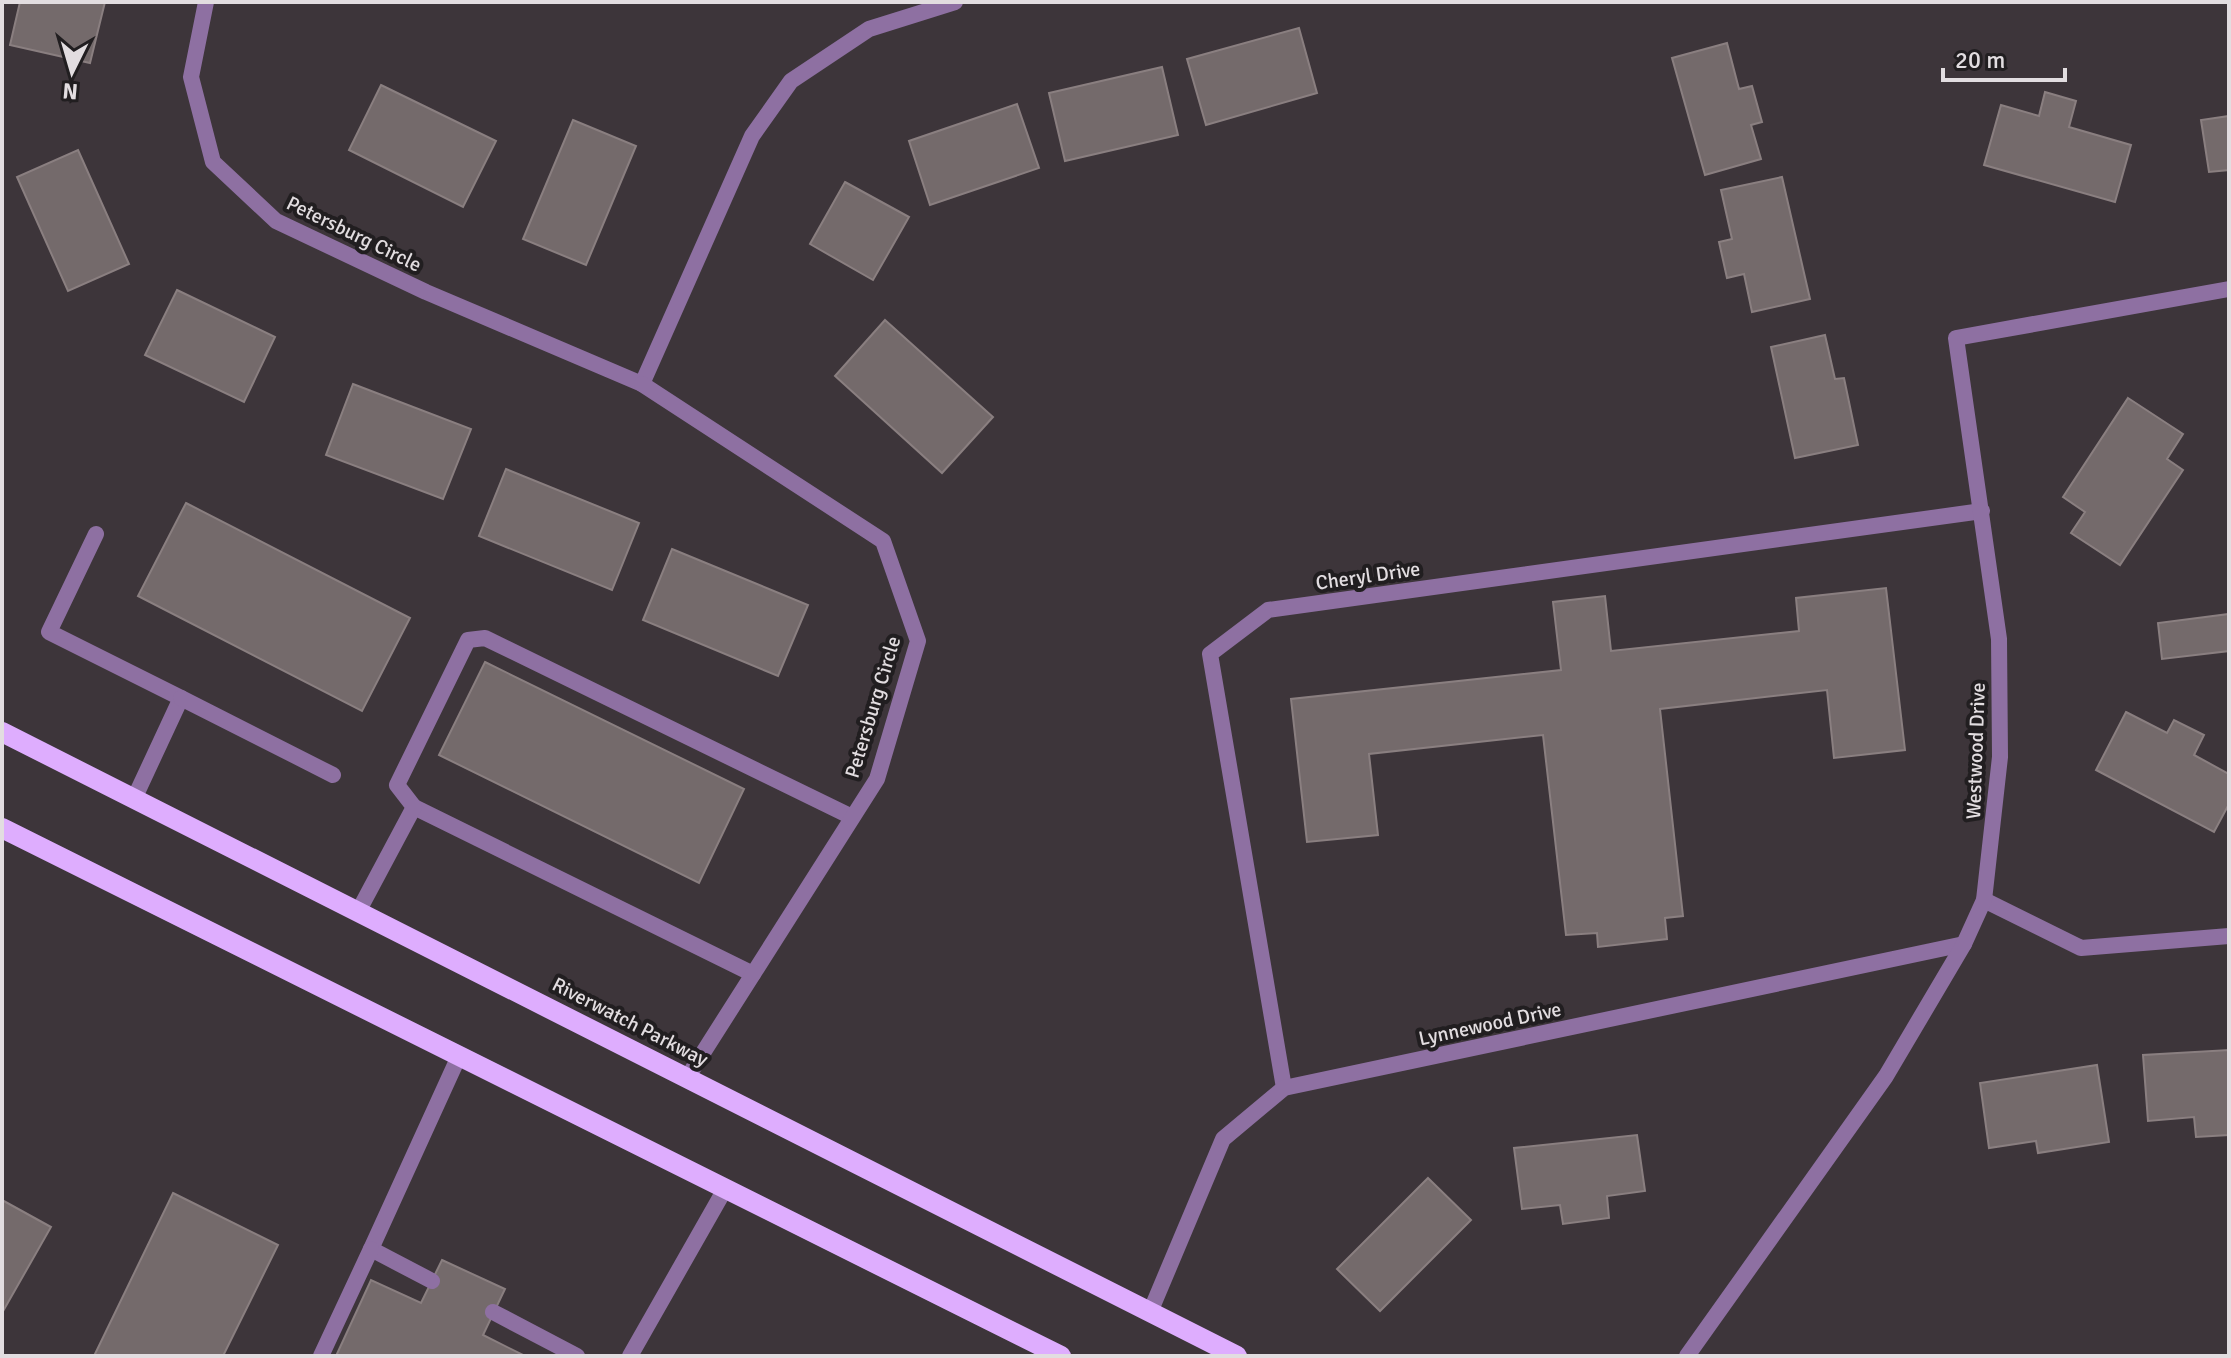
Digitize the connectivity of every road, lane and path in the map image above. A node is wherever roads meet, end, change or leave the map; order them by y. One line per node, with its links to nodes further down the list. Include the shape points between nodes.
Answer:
1 (206, 2): 4 (street, Petersburg Circle, via 191,77 213,162 276,221)
2 (955, 2): 4 (street, via 869,29 791,81 752,136)
3 (2229, 289): 5 (street, Westwood Drive, via 1956,338)
4 (642, 384): 12 (street, Petersburg Circle, via 883,541 918,641 877,779)
5 (1982, 511): 14 (street, Westwood Drive, via 1999,639 2000,744); 21 (street, Cheryl Drive, via 1268,610 1210,654)
6 (96, 534): 7 (street, via 49,632)
7 (181, 698): 9 (street); 10 (street)
8 (2, 732): 10 (main road, Riverwatch Parkway)
9 (333, 775)
10 (134, 799): 15 (main road, Riverwatch Parkway)
11 (414, 807): 12 (street, via 397,785 468,640 485,638); 15 (street); 18 (street)
12 (852, 817): 18 (street, Petersburg Circle)
13 (2, 828): 19 (main road)
14 (1984, 900): 16 (street, via 2081,948); 17 (street, Westwood Drive)
15 (358, 912): 20 (main road, Riverwatch Parkway)
16 (2229, 936)
17 (1964, 944): 21 (street, Lynnewood Drive); 32 (street, Westwood Drive, via 1886,1076)
18 (753, 974): 20 (street, Petersburg Circle)
19 (459, 1056): 22 (main road); 23 (street)
20 (687, 1078): 25 (main road, Riverwatch Parkway)
21 (1284, 1088): 25 (street, Lynnewood Drive, via 1223,1139)
22 (725, 1189): 29 (street); 30 (main road)
23 (371, 1249): 24 (street); 28 (street)
24 (432, 1281)
25 (1151, 1310): 31 (main road, Riverwatch Parkway)
26 (493, 1312): 27 (street)
27 (567, 1354)
28 (321, 1356)
29 (630, 1356)
30 (1061, 1356)
31 (1237, 1356)
32 (1687, 1356)

